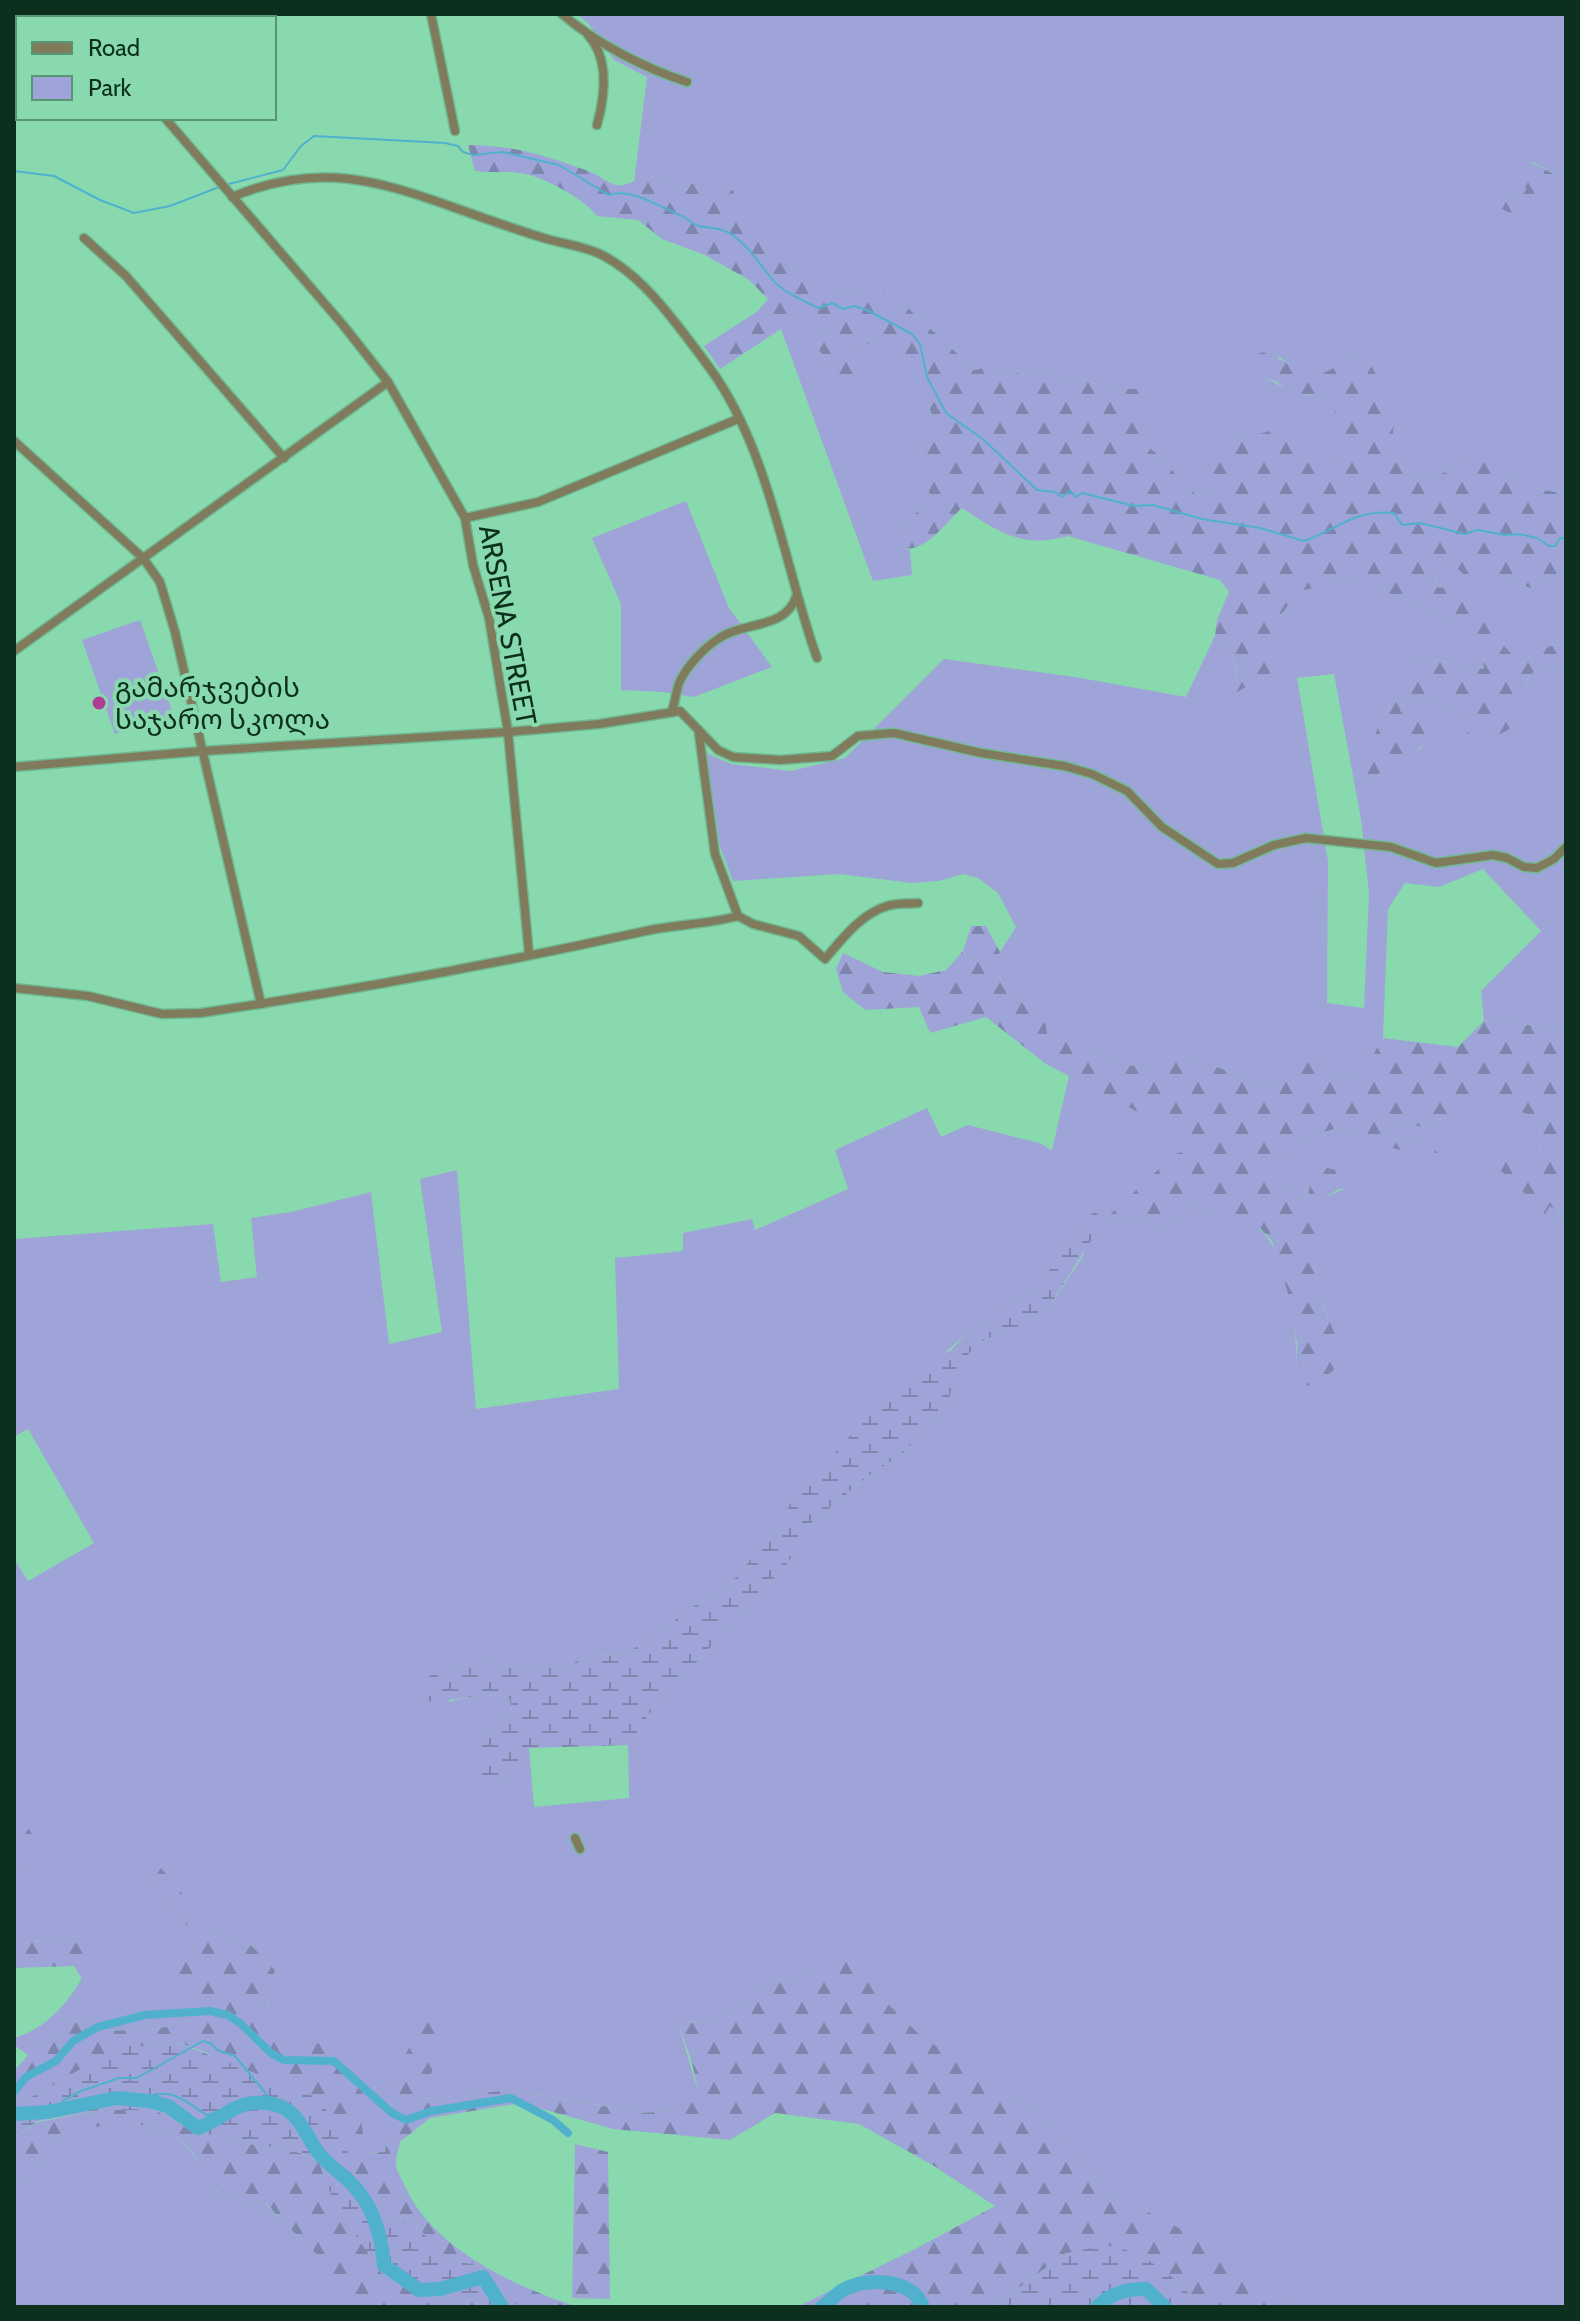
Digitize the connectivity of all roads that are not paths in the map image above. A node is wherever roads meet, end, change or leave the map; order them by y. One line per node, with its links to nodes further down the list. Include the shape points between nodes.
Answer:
1 (431, 14): 7 (street)
2 (562, 14): 3 (street)
3 (583, 29): 4 (street, via 643,66); 6 (street, via 604,71)
4 (687, 82)
5 (167, 120): 8 (street, ARSENA STREET)
6 (597, 125)
7 (455, 131)
8 (226, 190): 10 (street, ARSENA STREET); 11 (street, via 349,177 602,255 633,275 661,304 718,381)
9 (84, 238): 13 (street, via 126,276)
10 (388, 382): 13 (street); 14 (street, ARSENA STREET)
11 (738, 419): 14 (street, via 538,502); 16 (street, via 772,506)
12 (14, 441): 15 (street)
13 (284, 458): 15 (street)
14 (465, 518): 20 (street, ARSENA STREET)
15 (143, 558): 17 (street); 22 (street, via 165,594)
16 (797, 596): 18 (street); 19 (street, via 777,620 734,629 704,650 680,681)
17 (14, 651)
18 (817, 658)
19 (672, 711): 20 (street); 21 (street, via 680,711)
20 (508, 732): 22 (street); 27 (street, ARSENA STREET)
21 (699, 733): 24 (street, via 733,757 832,756 858,736 894,733 1064,766 1127,791 1162,827 1218,864 1306,838 1391,847 1436,863 1493,855 1537,868); 26 (street, via 715,854)
22 (203, 751): 23 (street); 29 (street)
23 (14, 767)
24 (1566, 847)
25 (918, 903): 26 (street, via 887,905 867,917 825,959 799,936)
26 (738, 916): 27 (street)
27 (529, 954): 29 (street)
28 (14, 988): 29 (street, via 88,996 162,1014)
29 (261, 1004)
30 (575, 1838): 31 (street)
31 (580, 1849)

